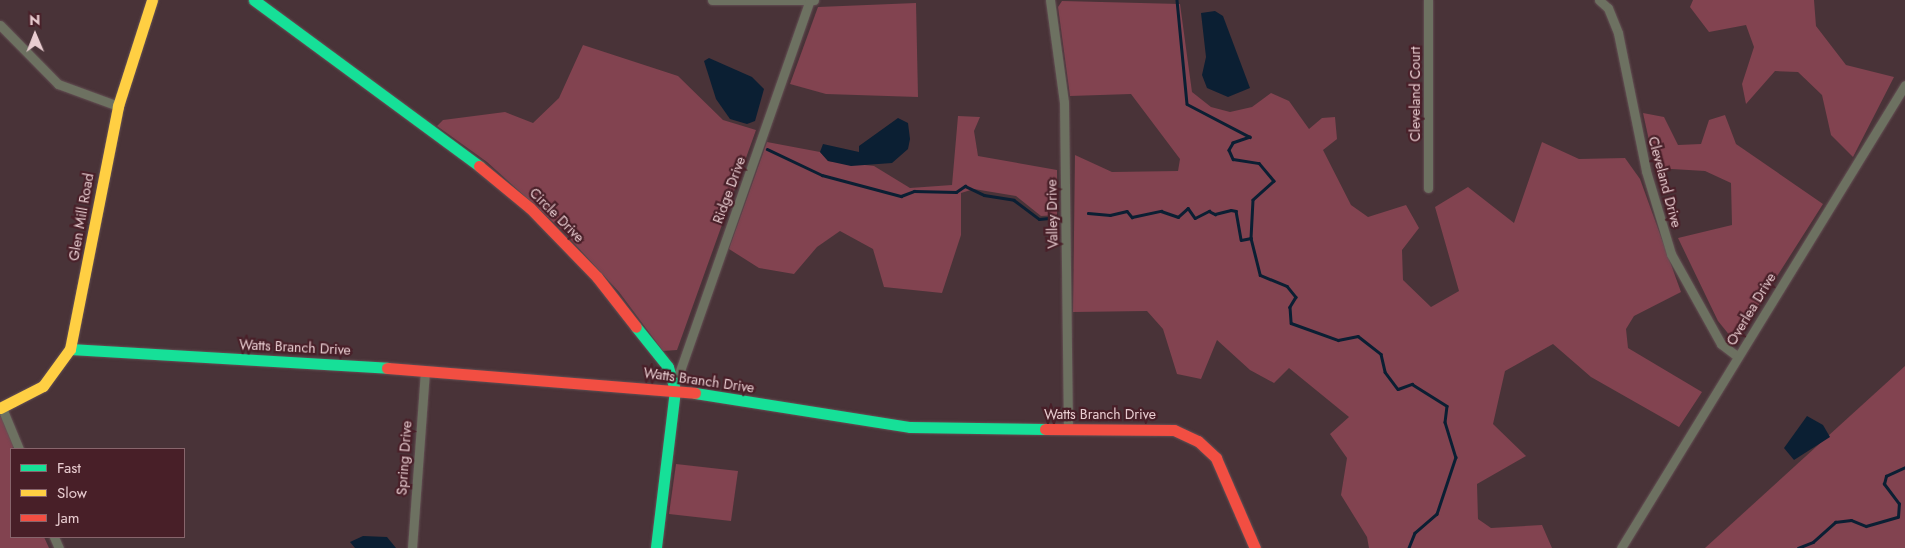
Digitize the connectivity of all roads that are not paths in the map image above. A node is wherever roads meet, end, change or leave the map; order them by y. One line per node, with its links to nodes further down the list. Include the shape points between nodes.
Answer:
1 (152, 0): 11 (street, Glen Mill Road)
2 (254, 0): 16 (street, Circle Drive, via 427,124 530,208 625,311 668,367)
3 (712, 0): 4 (street)
4 (810, 0): 5 (street); 16 (street, Ridge Drive, via 676,375)
5 (814, 0)
6 (1050, 0): 18 (street, Valley Drive, via 1064,102)
7 (1428, 0): 12 (street, Cleveland Court)
8 (1599, 0): 14 (street, Cleveland Drive, via 1608,8 1618,33 1646,171 1671,254 1721,344)
9 (0, 25): 11 (street, via 58,84)
10 (1905, 85): 14 (street, Overlea Drive)
11 (118, 106): 13 (street, Glen Mill Road)
12 (1428, 188)
13 (70, 349): 15 (street, Watts Branch Drive); 17 (street, Glen Mill Road, via 43,386)
14 (1738, 357): 23 (street, Overlea Drive)
15 (425, 370): 16 (street, Watts Branch Drive); 20 (street, Spring Drive)
16 (675, 390): 18 (street, Watts Branch Drive, via 910,427); 21 (street, Circle Drive)
17 (1, 408): 19 (street)
18 (1068, 428): 22 (street, Watts Branch Drive, via 1165,428 1198,440 1216,458)
19 (19, 448)
20 (412, 548)
21 (656, 548)
22 (1255, 548)
23 (1621, 548)

